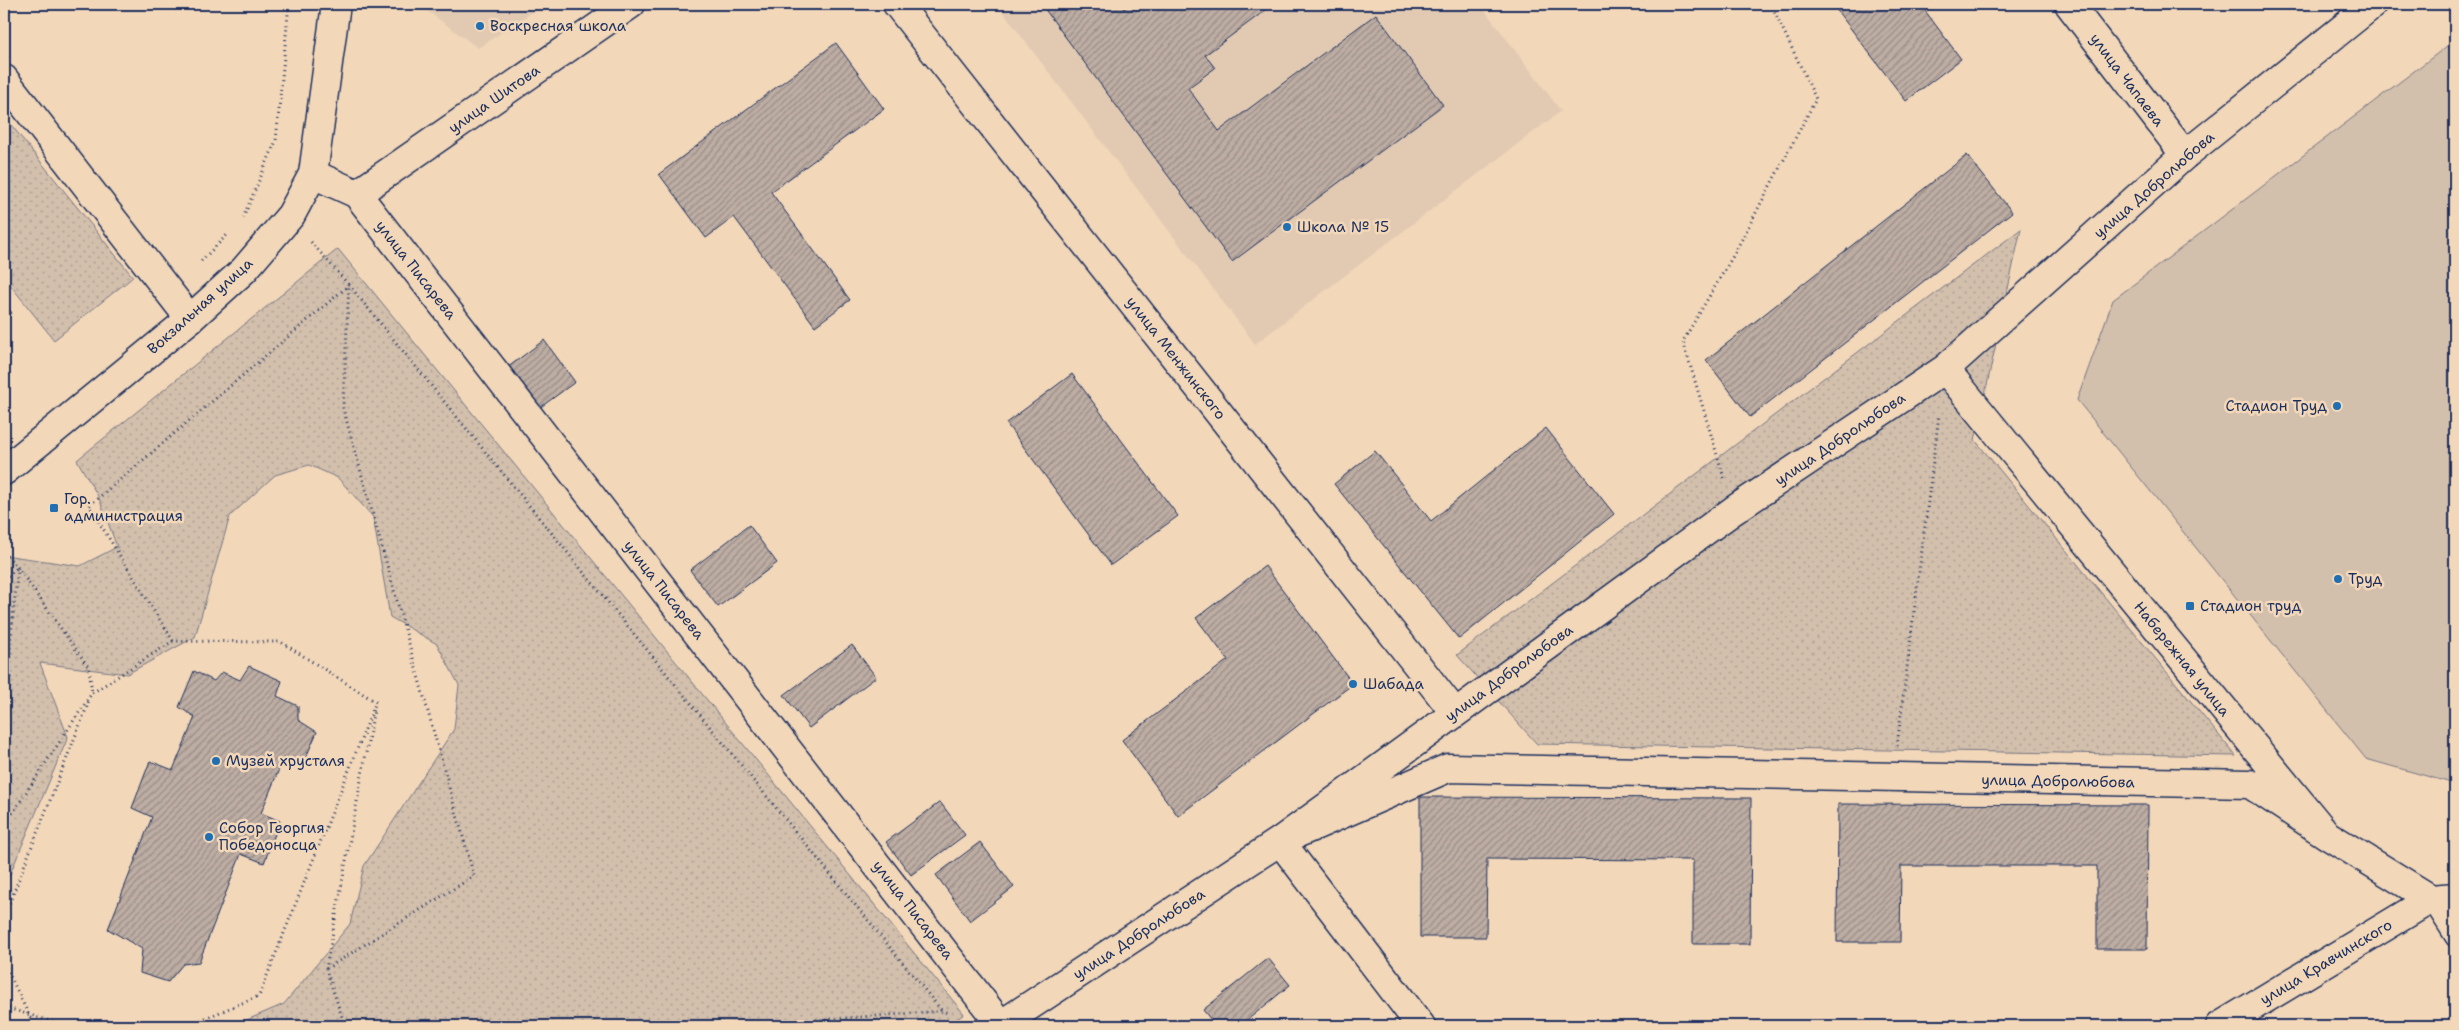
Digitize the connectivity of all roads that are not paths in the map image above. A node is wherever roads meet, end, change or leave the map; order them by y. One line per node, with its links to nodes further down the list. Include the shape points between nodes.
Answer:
1 (336, 4): 8 (street, Вокзальная улица)
2 (631, 4): 9 (street, улица Шитова)
3 (897, 4): 13 (street, улица Менжинского)
4 (2069, 4): 7 (street, улица Чапаева)
5 (2373, 4): 7 (street, улица Добролюбова)
6 (4, 79): 10 (street)
7 (2185, 155): 11 (street, улица Добролюбова)
8 (313, 174): 9 (street, улица Писарева); 10 (street, Вокзальная улица, via 291,214 244,270)
9 (358, 194): 18 (street, улица Писарева)
10 (190, 319): 12 (street, Вокзальная улица)
11 (1945, 369): 13 (street, улица Добролюбова, via 1734,510); 14 (street, Набережная улица)
12 (4, 471)
13 (1455, 713): 15 (street, улица Добролюбова)
14 (2327, 835): 15 (street, улица Добролюбова, via 2250,784 1448,768); 16 (street, Набережная улица)
15 (1280, 841): 18 (street, улица Добролюбова); 19 (street)
16 (2443, 898): 17 (lane); 20 (street, улица Кравчинского)
17 (2455, 937)
18 (1000, 1026)
19 (1421, 1026)
20 (2220, 1026)

